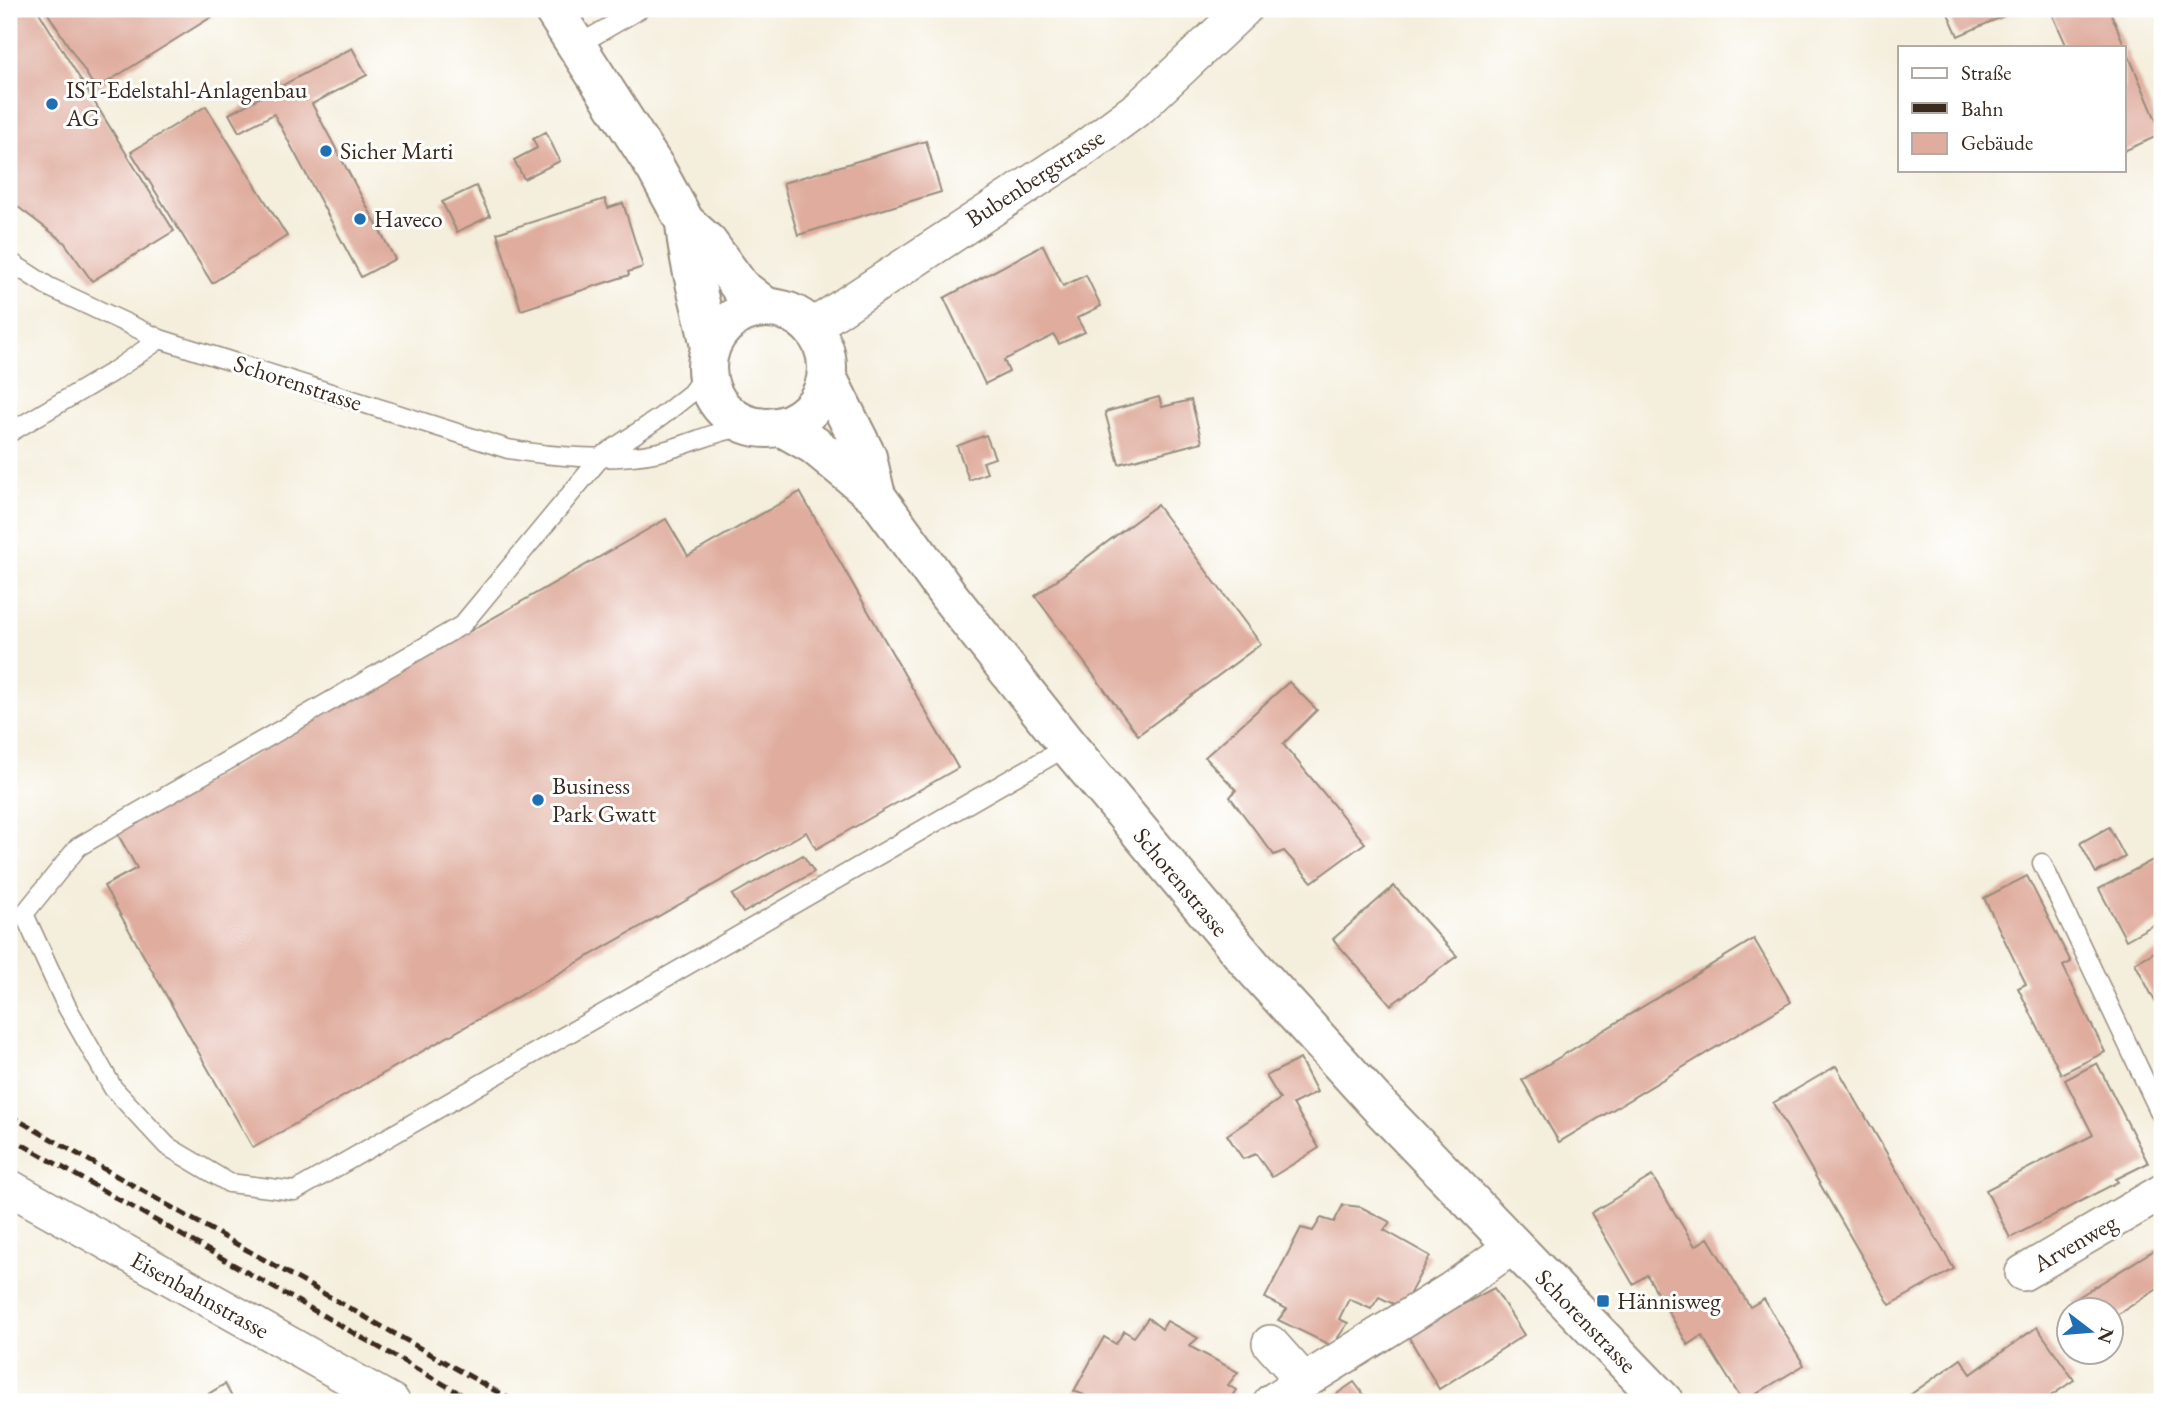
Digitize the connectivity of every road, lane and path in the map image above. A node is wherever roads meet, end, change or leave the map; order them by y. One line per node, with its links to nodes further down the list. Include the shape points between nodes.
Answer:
1 (553, 9): 4 (street)
2 (640, 9): 4 (lane)
3 (1244, 9): 8 (street, Bubenbergstrasse, via 1141,106 1083,149)
4 (576, 46): 5 (street)
5 (685, 222): 7 (street, via 708,243 740,287); 10 (street, via 687,257)
6 (9, 261): 9 (lane, Schorenstrasse, via 49,287)
7 (767, 308): 8 (street, via 791,312); 10 (street, via 727,323)
8 (812, 327): 11 (street, via 822,342)
9 (160, 339): 13 (lane); 14 (lane, Schorenstrasse, via 508,449 554,457)
10 (709, 359): 12 (street, via 711,389 719,405 732,417); 14 (lane, via 691,393)
11 (828, 377): 12 (street, via 807,414); 15 (street, Schorenstrasse, via 867,457)
12 (765, 426): 14 (lane, Schorenstrasse, via 722,429 659,452); 15 (street, Schorenstrasse, via 814,445)
13 (9, 433)
14 (602, 456): 16 (lane, via 462,625 78,847 24,914 67,1007 113,1088 167,1146 229,1183 295,1191)
15 (876, 495): 16 (street, Schorenstrasse)
16 (1068, 747): 21 (street, Schorenstrasse, via 1270,986)
17 (2042, 863): 18 (lane)
18 (2162, 1117)
19 (9, 1187): 26 (street, Eisenbahnstrasse)
20 (2162, 1192): 22 (street, Arvenweg)
21 (1513, 1246): 24 (street); 25 (street, Schorenstrasse)
22 (2023, 1273)
23 (1270, 1343): 24 (street)
24 (1304, 1381): 27 (street)
25 (1658, 1400)
26 (392, 1402)
27 (1271, 1402)

